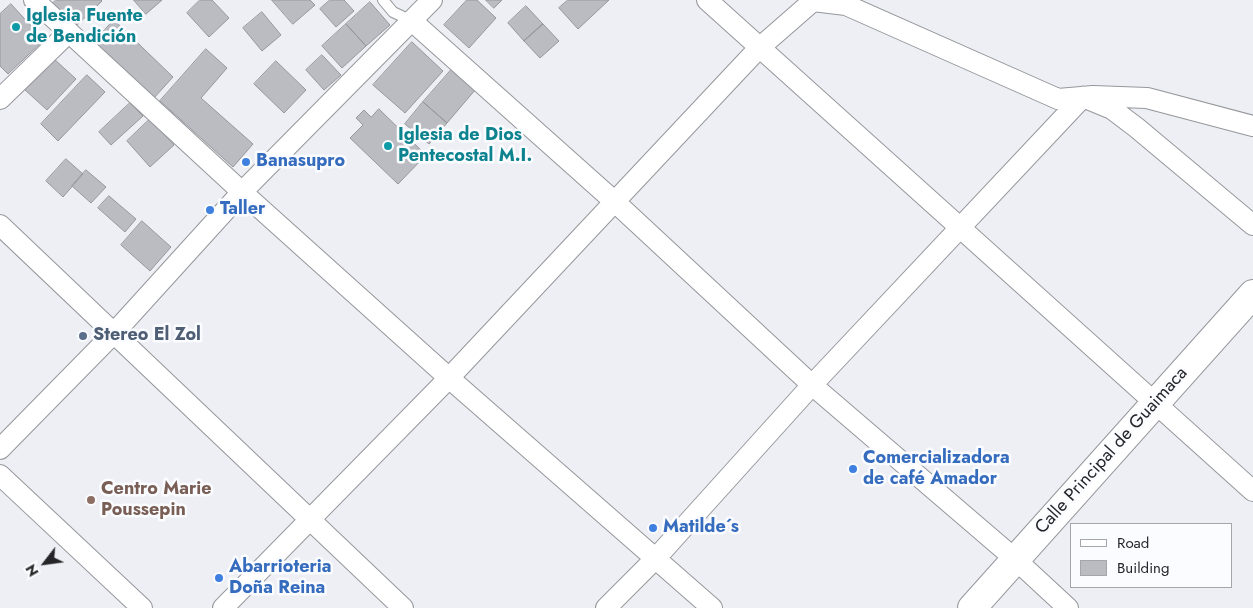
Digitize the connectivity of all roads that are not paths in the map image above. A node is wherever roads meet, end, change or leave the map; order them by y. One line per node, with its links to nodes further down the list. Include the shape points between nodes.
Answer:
1 (34, 0): 6 (street)
2 (383, 0): 5 (lane, via 394,12)
3 (432, 0): 5 (street)
4 (707, 0): 7 (street)
5 (412, 21): 11 (street); 12 (street)
6 (69, 32): 9 (street); 11 (street)
7 (760, 48): 8 (street, via 813,1 846,6 1058,99); 12 (street); 15 (street)
8 (1083, 97): 10 (street, via 1147,98); 14 (street, via 1112,110 1137,128); 15 (street)
9 (0, 99)
10 (1253, 126)
11 (242, 192): 17 (street); 18 (street)
12 (615, 202): 18 (street); 19 (street)
13 (0, 225): 17 (street)
14 (1253, 225)
15 (960, 228): 19 (street); 20 (street)
16 (1253, 294): 20 (main road, Calle Principal de Guaimaca)
17 (114, 333): 21 (street); 24 (street)
18 (449, 378): 24 (street); 25 (street)
19 (812, 385): 25 (street); 26 (street)
20 (1155, 403): 23 (street); 26 (main road, Calle Principal de Guaimaca)
21 (0, 449)
22 (0, 475): 27 (street)
23 (1253, 491)
24 (310, 519): 28 (street); 29 (street)
25 (656, 558): 30 (street); 31 (street)
26 (1015, 560): 32 (main road, Calle Principal de Guaimaca); 33 (street)
27 (142, 608)
28 (222, 608)
29 (403, 608)
30 (606, 608)
31 (712, 608)
32 (972, 608)
33 (1068, 608)

